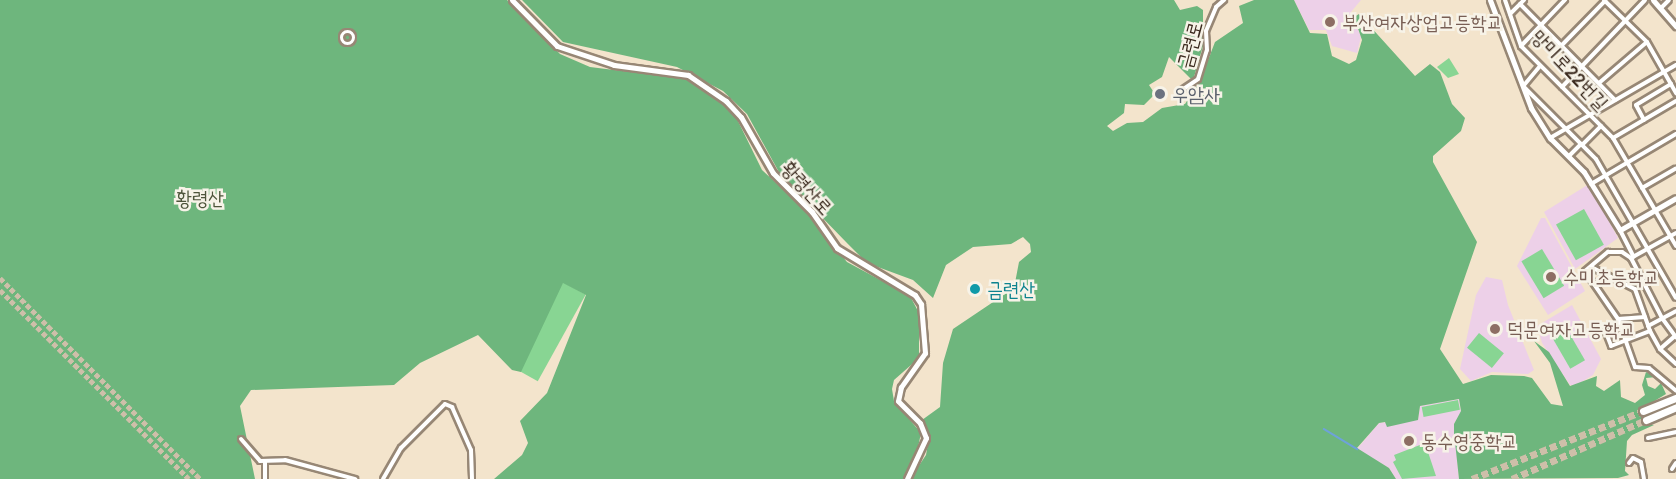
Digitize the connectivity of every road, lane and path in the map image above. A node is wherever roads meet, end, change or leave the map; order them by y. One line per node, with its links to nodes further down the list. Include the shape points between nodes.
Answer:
1 (512, 0): 83 (street, 황령산로, via 557,46 614,65 688,75 726,101 741,117 772,173 812,212 837,248 915,295 921,304 925,353 901,387 898,401 920,423 926,438)
2 (1224, 0): 29 (street, 금련로, via 1216,7 1206,31 1207,50 1198,79)
3 (1491, 0): 27 (street)
4 (1505, 0): 12 (street, 망미로22번길)
5 (1565, 0): 15 (street)
6 (1605, 0): 14 (street); 19 (street)
7 (1646, 0): 14 (street)
8 (1653, 0): 11 (street)
9 (1670, 0): 11 (street)
10 (1522, 2): 12 (street); 15 (street)
11 (1661, 8): 13 (street)
12 (1510, 14): 20 (street, 망미로22번길)
13 (1674, 17): 16 (street)
14 (1626, 21): 18 (street); 23 (street)
15 (1542, 25): 19 (street); 20 (street)
16 (1676, 26)
17 (347, 29): 17 (street, via 354,35 348,44 339,38)
18 (1647, 42): 24 (street); 25 (street)
19 (1562, 45): 23 (street)
20 (1521, 46): 22 (street, 망미로22번길)
21 (1676, 65): 24 (street)
22 (1540, 66): 27 (street); 28 (street, 망미로22번길)
23 (1582, 66): 25 (street); 28 (street)
24 (1664, 72): 26 (street); 31 (street)
25 (1599, 83): 31 (street)
26 (1671, 84): 30 (street); 34 (street, via 1636,105)
27 (1522, 86): 36 (street); 38 (street)
28 (1562, 87): 33 (street, 망미로22번길)
29 (1179, 92)
30 (1676, 93)
31 (1615, 100): 33 (street)
32 (1676, 101): 34 (street)
33 (1590, 115): 35 (street, 망미로22번길); 36 (street)
34 (1644, 120): 39 (street)
35 (1601, 126): 39 (street, 망미로22번길); 40 (street, 망미로22번길)
36 (1566, 129): 38 (street); 40 (street)
37 (1676, 134): 42 (street)
38 (1550, 138): 41 (street)
39 (1613, 138): 42 (street, 망미로22번길)
40 (1582, 145): 41 (street, 망미로22번길); 44 (street)
41 (1569, 156): 45 (street)
42 (1628, 163): 44 (street); 46 (street, 망미로22번길)
43 (1676, 168): 46 (street)
44 (1606, 175): 45 (street); 49 (street)
45 (1591, 184): 50 (street)
46 (1642, 188): 48 (street, 망미로22번길)
47 (1676, 198): 48 (street)
48 (1656, 210): 49 (street); 52 (street, 망미로22번길)
49 (1634, 222): 50 (street); 54 (street)
50 (1620, 230): 55 (street)
51 (1676, 233): 52 (street)
52 (1670, 236): 53 (street, 망미로22번길); 54 (street)
53 (1676, 246)
54 (1647, 249): 55 (street); 57 (street)
55 (1633, 257): 56 (street, via 1608,252); 60 (street)
56 (1591, 267): 59 (street, via 1635,290); 61 (street, via 1586,274)
57 (1676, 298)
58 (1676, 310): 60 (street)
59 (1645, 317): 61 (street); 62 (street)
60 (1662, 318): 62 (street); 65 (street)
61 (1618, 319): 66 (street)
62 (1648, 326): 64 (street)
63 (1605, 330): 66 (street, via 1611,346)
64 (1650, 331): 66 (street); 67 (street)
65 (1675, 336): 67 (street)
66 (1625, 341): 69 (street, via 1635,367 1649,368)
67 (1660, 349): 68 (street)
68 (1676, 364)
69 (1676, 399): 70 (highway); 71 (highway)
70 (1643, 411)
71 (1646, 420)
72 (1676, 432): 73 (street)
73 (1648, 438)
74 (241, 439): 75 (street, via 256,459)
75 (265, 461): 79 (street); 80 (street, via 285,460)
76 (1629, 464): 84 (street, via 1633,458 1641,462)
77 (1676, 464): 78 (street)
78 (1672, 469)
79 (265, 479)
80 (356, 479)
81 (383, 479): 82 (street, via 401,448 438,408 447,404 471,450)
82 (472, 479)
83 (907, 479)
84 (1644, 479)

